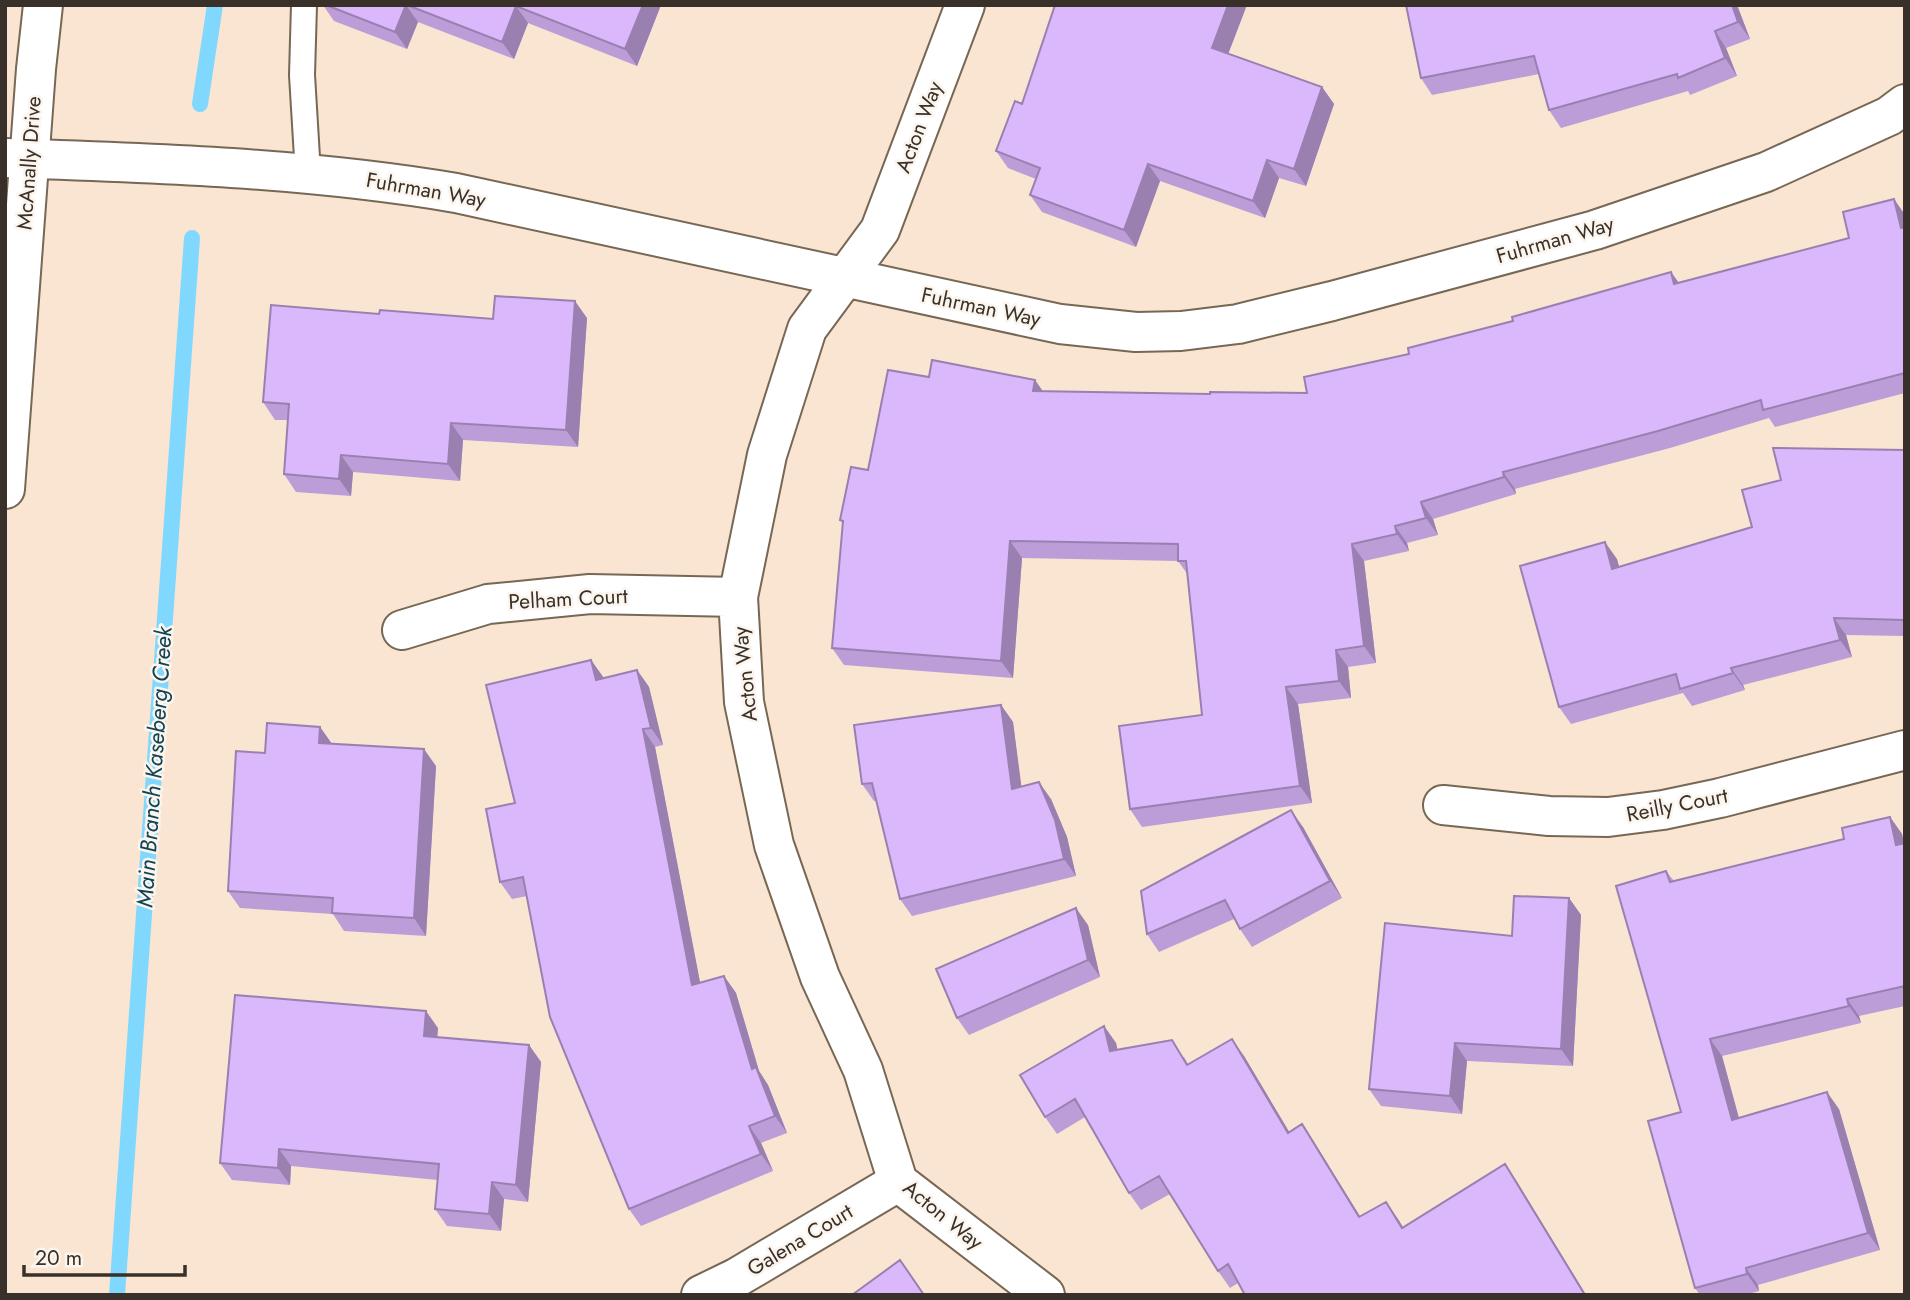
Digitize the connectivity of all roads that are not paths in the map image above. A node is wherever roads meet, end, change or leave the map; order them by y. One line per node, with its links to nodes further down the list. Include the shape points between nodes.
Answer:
1 (43, 5): 5 (street, McAnally Drive)
2 (304, 5): 6 (lane, via 302,75)
3 (965, 5): 7 (street, Acton Way, via 880,230)
4 (1905, 104): 7 (street, Fuhrman Way, via 1889,116 1766,172 1595,230 1238,324 1181,331 1111,330 1060,324)
5 (17, 158): 6 (street, Fuhrman Way); 8 (street, McAnally Drive)
6 (308, 174): 7 (street, Fuhrman Way, via 456,193)
7 (844, 278): 9 (street, Acton Way, via 807,329 767,455)
8 (5, 489)
9 (738, 597): 10 (street, Pelham Court, via 577,595 488,604); 13 (street, Acton Way, via 744,702 775,845 820,977 863,1070)
10 (401, 630)
11 (1905, 750): 12 (street, Reilly Court, via 1720,798 1608,817)
12 (1444, 805)
13 (898, 1182): 14 (street, Galena Court); 15 (street, Acton Way)
14 (701, 1295)
15 (1045, 1295)

